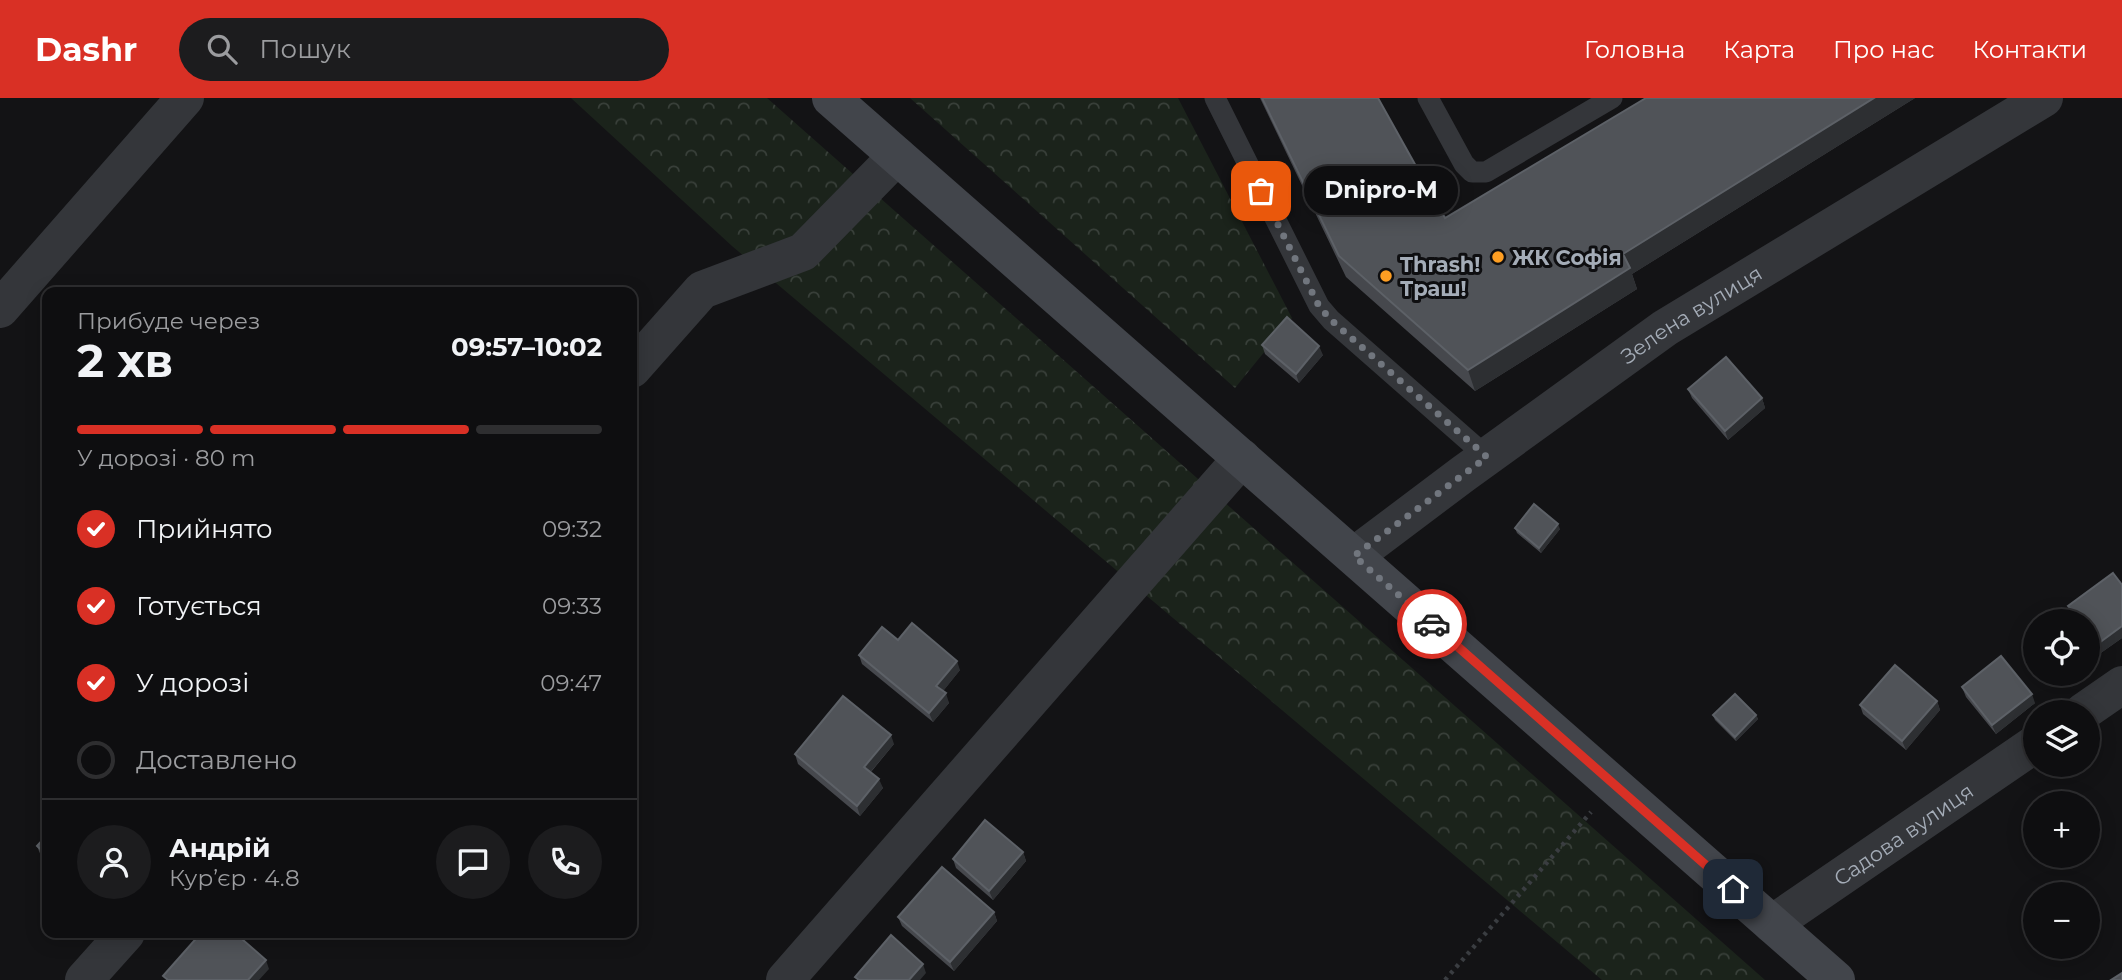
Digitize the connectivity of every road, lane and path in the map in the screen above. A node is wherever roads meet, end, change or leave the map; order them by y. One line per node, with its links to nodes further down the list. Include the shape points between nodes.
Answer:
1 (186, 98): 8 (street)
2 (831, 98): 7 (main road)
3 (1215, 98): 10 (lane, via 1319,306)
4 (1428, 98): 5 (lane, via 1472,172 1486,172)
5 (1612, 98)
6 (2044, 98): 10 (street, Зелена вулиця, via 1665,328)
7 (897, 156): 9 (street, via 803,252 702,290); 11 (main road)
8 (0, 309)
9 (637, 363)
10 (1487, 457): 12 (street, Зелена вулиця)
11 (1242, 458): 12 (main road); 20 (street)
12 (1354, 556): 16 (main road)
13 (2122, 685): 14 (street)
14 (2100, 700)
15 (2023, 752): 17 (street, Садова вулиця)
16 (1615, 785): 17 (main road); 21 (path)
17 (1772, 924): 22 (main road)
18 (122, 938): 19 (street)
19 (84, 980)
20 (785, 980)
21 (1445, 980)
22 (1836, 980)

